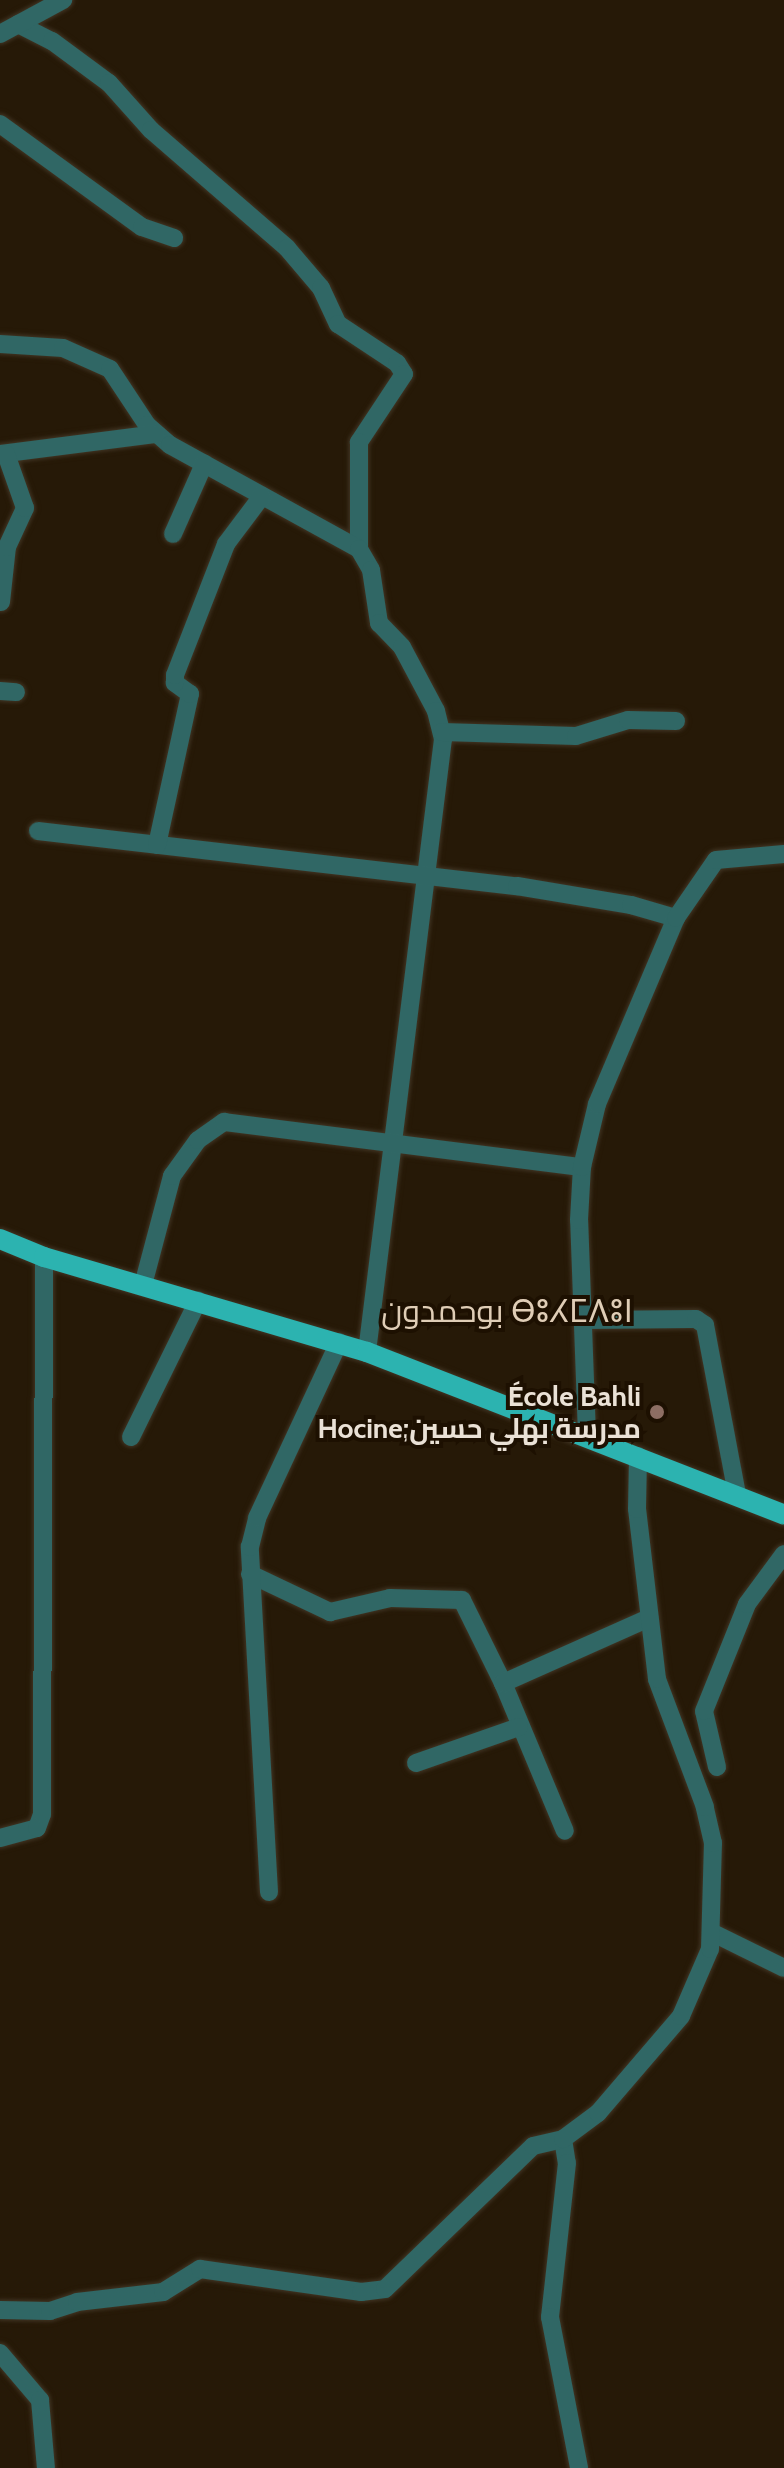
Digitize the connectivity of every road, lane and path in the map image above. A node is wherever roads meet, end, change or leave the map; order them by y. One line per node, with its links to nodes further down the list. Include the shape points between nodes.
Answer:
1 (63, 0): 2 (street)
2 (18, 24): 3 (street); 12 (street, via 39,32 109,83 151,130 287,248 321,288 338,324 397,363 404,374 359,442)
3 (0, 34)
4 (0, 124): 5 (street, via 142,227)
5 (174, 238)
6 (0, 344): 7 (street, via 63,348 110,369)
7 (156, 434): 8 (street); 9 (street)
8 (3, 454): 13 (street, via 25,508 7,547)
9 (204, 464): 10 (street); 11 (street)
10 (262, 496): 12 (street); 17 (street, via 226,544 178,663 175,683 190,694)
11 (173, 534)
12 (359, 549): 15 (street, via 371,570 379,623 402,647)
13 (1, 602)
14 (676, 721): 15 (street, via 628,720 576,736)
15 (442, 732): 19 (street)
16 (38, 831): 17 (street)
17 (157, 845): 19 (street)
18 (784, 854): 20 (street, via 716,860)
19 (426, 874): 20 (street, via 580,896); 21 (street)
20 (676, 918): 22 (street, via 597,1104)
21 (392, 1145): 22 (street); 25 (street, via 230,1121 211,1129 172,1176); 29 (street)
22 (582, 1167): 27 (street)
23 (0, 1239): 24 (main road)
24 (44, 1257): 25 (main road); 43 (street, via 48,1445 42,1814 37,1828)
25 (143, 1285): 26 (main road)
26 (198, 1301): 28 (main road); 31 (street)
27 (585, 1320): 30 (street); 33 (street, via 696,1319 705,1325)
28 (339, 1342): 29 (main road); 36 (street, via 257,1518)
29 (367, 1352): 30 (main road)
30 (587, 1435): 32 (main road)
31 (131, 1437)
32 (638, 1456): 33 (main road); 37 (street, via 637,1509)
33 (737, 1495): 34 (main road)
34 (784, 1515)
35 (784, 1554): 41 (street, via 747,1604 704,1711)
36 (250, 1574): 38 (street, via 330,1612 390,1598 459,1598); 44 (street)
37 (649, 1618): 38 (street); 45 (street, via 657,1679 705,1807 713,1843)
38 (503, 1683): 39 (street)
39 (519, 1727): 40 (street); 42 (street)
40 (416, 1763)
41 (717, 1767)
42 (565, 1831)
43 (0, 1838)
44 (269, 1892)
45 (713, 1933): 46 (street); 47 (street, via 681,2016 598,2113)
46 (784, 1968)
47 (563, 2139): 48 (street, via 533,2146 385,2289 361,2292 200,2269 163,2292 77,2302 50,2311); 51 (street, via 567,2163 550,2317)
48 (0, 2310)
49 (0, 2353): 50 (street, via 40,2400)
50 (46, 2468)
51 (579, 2468)

